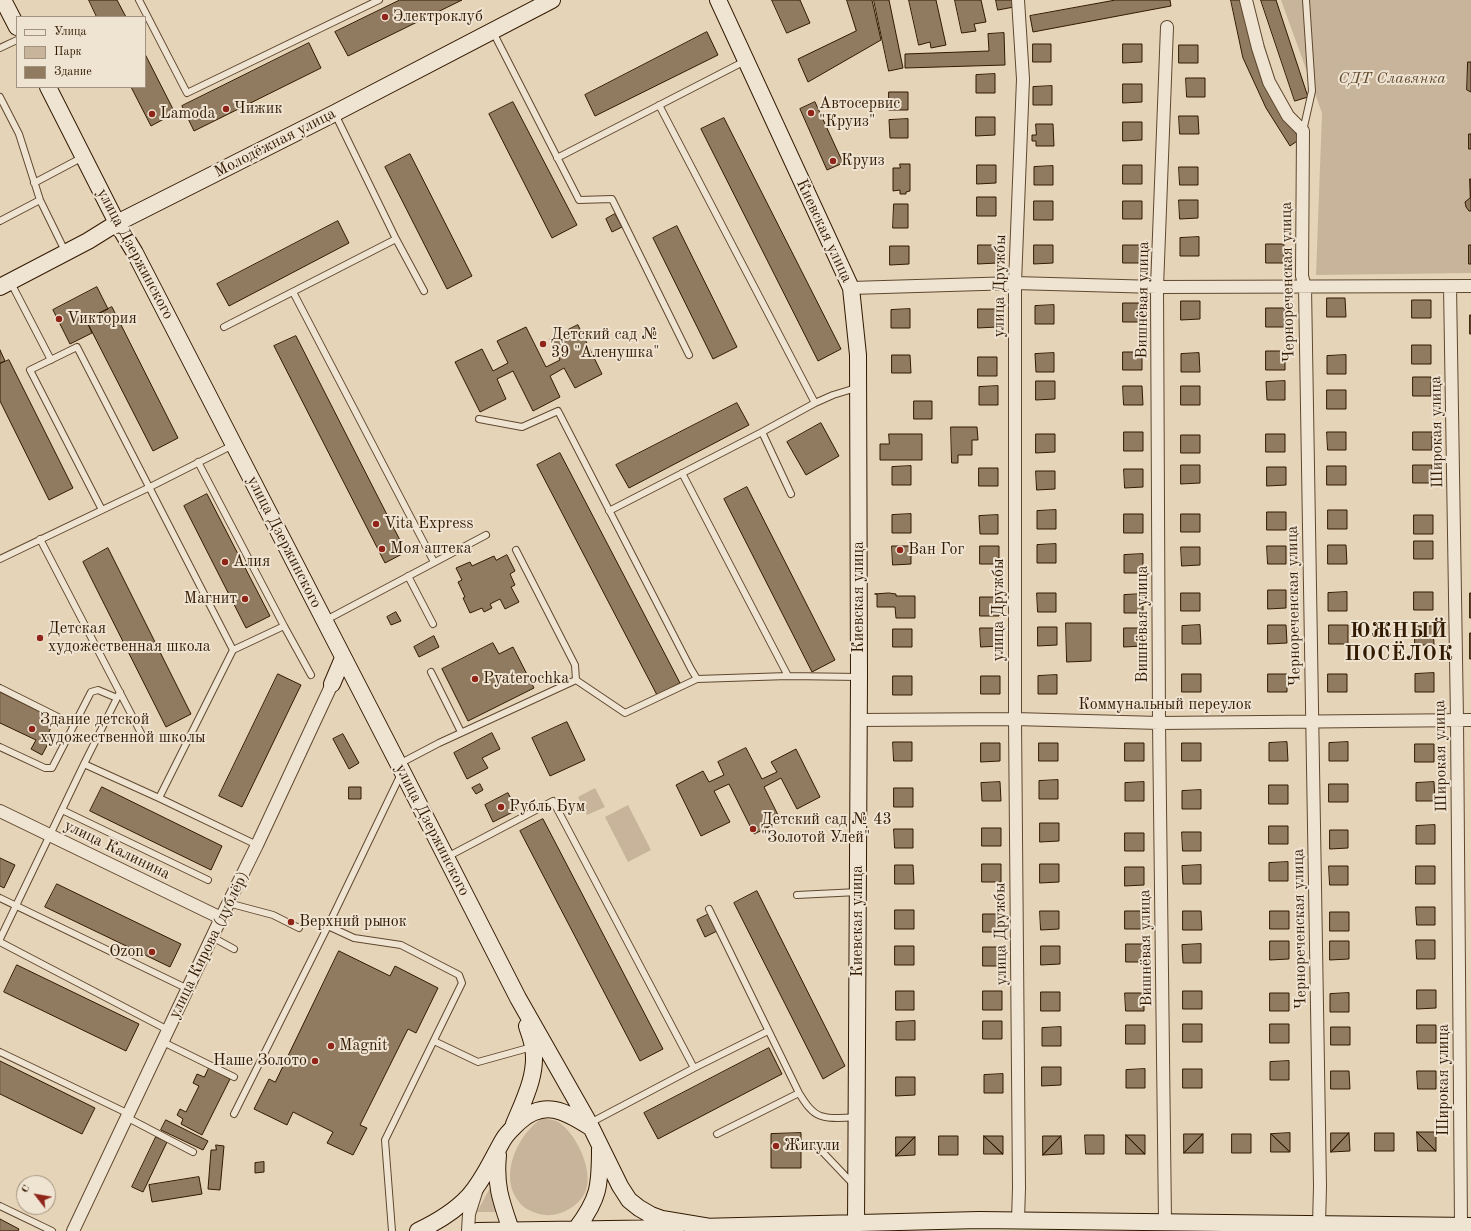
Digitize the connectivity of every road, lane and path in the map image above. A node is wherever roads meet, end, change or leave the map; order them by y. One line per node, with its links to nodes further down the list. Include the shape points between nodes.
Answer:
1 (139, 0): 2 (lane, via 187,93)
2 (379, 0)
3 (552, 0): 11 (main road, Молодёжная улица)
4 (718, 0): 14 (main road, Киевская улица)
5 (1018, 0): 28 (street, улица Дружбы, via 1023,79)
6 (1246, 0): 19 (street, via 1269,82 1288,116)
7 (1306, 0): 19 (lane, via 1312,91)
8 (6, 2): 9 (main road)
9 (16, 26)
10 (1167, 27): 32 (street, Вишнёвая улица)
11 (492, 31): 18 (main road, Молодёжная улица); 21 (lane)
12 (16, 40): 13 (lane)
13 (0, 48)
14 (745, 61): 17 (lane); 34 (main road, Киевская улица)
15 (49, 88): 20 (main road, улица Дзержинского)
16 (0, 97): 22 (lane, via 19,134)
17 (659, 105): 21 (lane); 41 (lane)
18 (335, 113): 25 (main road, Молодёжная улица); 26 (lane)
19 (1303, 131): 33 (street, Чернореченская улица, via 1302,276)
20 (84, 157): 22 (lane); 25 (main road, улица Дзержинского)
21 (556, 158): 38 (lane, via 579,200 612,199)
22 (34, 183): 23 (lane)
23 (40, 200): 24 (lane); 27 (lane)
24 (0, 221)
25 (117, 222): 27 (main road, Молодёжная улица); 44 (main road, улица Дзержинского)
26 (396, 239): 35 (lane); 36 (lane)
27 (65, 253): 29 (main road, Молодёжная улица)
28 (1015, 283): 32 (street); 34 (street); 71 (street, улица Дружбы)
29 (5, 284): 39 (lane)
30 (1450, 286): 31 (street); 33 (street); 73 (street, Широкая улица)
31 (1471, 286)
32 (1158, 287): 33 (street); 76 (street, Вишнёвая улица)
33 (1305, 287): 75 (street, Чернореченская улица)
34 (851, 288): 40 (main road, Киевская улица, via 858,355)
35 (424, 291)
36 (293, 292): 37 (lane); 55 (lane)
37 (224, 327)
38 (689, 355)
39 (51, 360): 47 (lane, via 77,348); 49 (lane, via 30,370)
40 (858, 388): 41 (lane); 65 (main road, Киевская улица)
41 (815, 403): 43 (lane)
42 (479, 419): 50 (lane, via 522,427 558,411)
43 (762, 432): 46 (lane); 48 (lane)
44 (234, 444): 45 (lane); 57 (main road, улица Дзержинского)
45 (198, 462): 47 (lane); 59 (lane)
46 (682, 473): 50 (lane); 64 (lane)
47 (150, 487): 49 (lane); 60 (lane)
48 (791, 494)
49 (102, 510): 52 (lane)
50 (609, 511): 66 (lane)
51 (486, 535): 55 (lane)
52 (40, 539): 54 (lane); 70 (lane)
53 (516, 550): 67 (lane, via 575,666)
54 (0, 559)
55 (434, 562): 56 (lane)
56 (408, 576): 57 (lane); 58 (lane)
57 (324, 621): 61 (main road, улица Дзержинского)
58 (433, 624)
59 (284, 626): 60 (lane); 63 (lane)
60 (233, 650): 83 (lane)
61 (343, 658): 68 (main road, улица Кирова (дублёр)); 82 (main road, улица Дзержинского)
62 (431, 672): 78 (lane)
63 (311, 675)
64 (788, 676): 65 (lane); 66 (lane)
65 (859, 677): 72 (main road, Киевская улица)
66 (697, 679): 67 (lane, via 625,713)
67 (576, 680): 78 (lane)
68 (332, 684): 87 (street, улица Кирова (дублёр))
69 (0, 688): 77 (lane)
70 (119, 695): 77 (lane, via 98,690 91,692); 79 (lane); 81 (lane)
71 (1015, 719): 72 (street, Коммунальный переулок); 76 (street, Коммунальный переулок); 127 (street, улица Дружбы)
72 (858, 720): 90 (main road, Киевская улица)
73 (1457, 720): 74 (street, Коммунальный переулок); 75 (street, Коммунальный переулок); 132 (street, Широкая улица)
74 (1471, 720)
75 (1312, 721): 76 (street, Коммунальный переулок); 130 (street, Чернореченская улица)
76 (1159, 723): 128 (street, Вишнёвая улица)
77 (74, 725): 80 (lane, via 52,768 45,768)
78 (461, 732): 82 (lane)
79 (141, 733)
80 (0, 747)
81 (84, 764): 83 (lane); 84 (lane)
82 (401, 768): 88 (main road, улица Дзержинского); 97 (lane)
83 (159, 798): 87 (lane)
84 (62, 810): 86 (lane); 89 (lane)
85 (0, 811): 86 (street, улица Калинина)
86 (50, 835): 94 (lane); 96 (street, улица Калинина)
87 (257, 845): 93 (street, улица Кирова (дублёр))
88 (446, 857): 104 (main road, улица Дзержинского); 111 (lane, via 554,801)
89 (208, 880)
90 (858, 892): 91 (lane); 116 (main road, Киевская улица)
91 (797, 895)
92 (0, 898): 94 (lane)
93 (228, 903): 96 (street, улица Кирова (дублёр)); 98 (lane, via 274,915)
94 (16, 906): 100 (lane); 103 (lane)
95 (710, 909): 106 (lane)
96 (220, 918): 99 (street, улица Кирова (дублёр))
97 (328, 926): 107 (lane, via 354,938 401,945 459,975 462,983); 114 (lane)
98 (299, 928)
99 (212, 937): 102 (lane); 103 (street, улица Кирова (дублёр))
100 (0, 939)
101 (0, 942): 105 (lane)
102 (234, 949)
103 (188, 989): 105 (street, улица Кирова (дублёр))
104 (518, 998): 109 (main road); 117 (main road)
105 (168, 1030): 108 (street, улица Кирова (дублёр))
106 (768, 1031): 111 (lane); 113 (lane)
107 (434, 1041): 109 (lane, via 478,1062); 139 (lane, via 385,1140)
108 (163, 1042): 112 (lane); 115 (street, улица Кирова (дублёр))
109 (533, 1047): 118 (main road, via 532,1077)
110 (0, 1052): 115 (lane)
111 (694, 1068): 117 (lane)
112 (234, 1077)
113 (799, 1093): 116 (lane, via 808,1106 820,1116); 119 (lane)
114 (234, 1114)
115 (128, 1116): 122 (lane); 138 (street, улица Кирова (дублёр))
116 (857, 1116): 125 (main road, Киевская улица)
117 (590, 1126): 118 (main road, via 561,1111 548,1109 528,1114); 120 (main road)
118 (511, 1130): 123 (main road)
119 (717, 1134)
120 (600, 1145): 133 (main road, via 620,1186 629,1200 639,1208 662,1219); 134 (main road, via 598,1188 593,1203)
121 (816, 1145): 125 (lane)
122 (193, 1152)
123 (498, 1152): 124 (main road); 135 (main road, via 496,1173 499,1196)
124 (479, 1183): 140 (main road, via 454,1210 438,1222); 141 (street, via 469,1214)
125 (857, 1187): 129 (main road, Киевская улица)
126 (0, 1206): 137 (lane)
127 (1018, 1220): 128 (main road, via 1094,1224); 131 (main road)
128 (1165, 1221): 130 (main road)
129 (856, 1224): 131 (main road); 133 (main road)
130 (1319, 1225): 132 (main road)
131 (978, 1226)
132 (1466, 1226)
133 (710, 1227): 136 (main road)
134 (576, 1229): 135 (main road); 136 (main road)
135 (510, 1230): 142 (main road)
136 (659, 1230)
137 (52, 1231)
138 (73, 1231)
139 (392, 1231)
140 (418, 1231)
141 (468, 1231)
142 (477, 1231)

